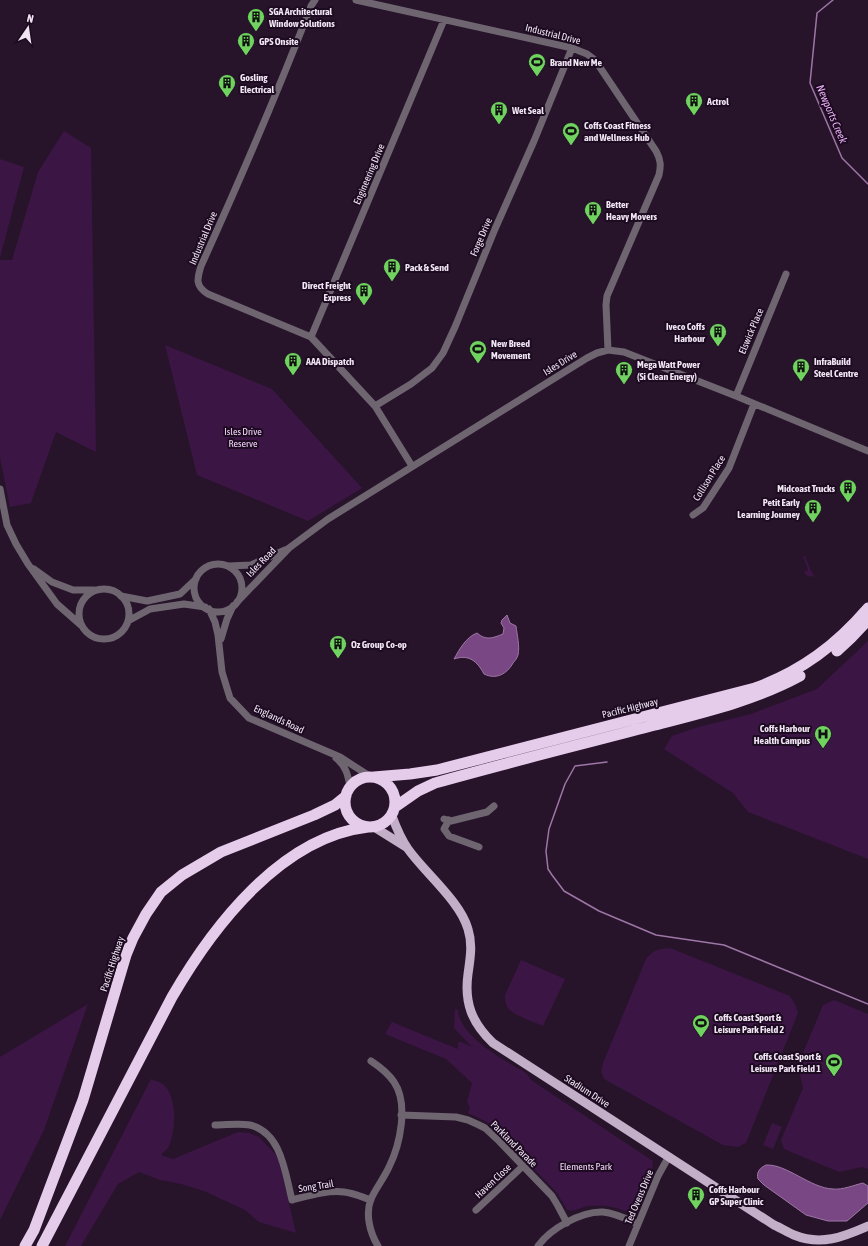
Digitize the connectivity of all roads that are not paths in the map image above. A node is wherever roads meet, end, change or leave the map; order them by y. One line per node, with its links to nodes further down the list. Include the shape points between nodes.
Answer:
1 (315, 0): 6 (street, Industrial Drive, via 202,266 198,284 208,294)
2 (356, 0): 3 (street, Industrial Drive)
3 (444, 20): 4 (street, Industrial Drive); 6 (street, Engineering Drive)
4 (572, 48): 7 (street, Industrial Drive, via 595,60 656,151 661,167 607,296); 10 (street, Forge Drive, via 443,353 432,368)
5 (786, 274): 8 (street, Elswick Place)
6 (312, 337): 10 (street, Industrial Drive)
7 (608, 350): 8 (street, via 629,354); 12 (street, Isles Drive, via 587,358)
8 (736, 396): 9 (street)
9 (754, 404): 11 (street); 14 (street, Collison Place, via 729,468 703,508)
10 (375, 406): 12 (street, Industrial Drive)
11 (868, 451)
12 (412, 466): 15 (street, Isles Drive, via 328,519)
13 (0, 488): 16 (street, via 8,525)
14 (693, 515)
15 (289, 548): 17 (street, Isles Road, via 251,564); 21 (street, Isles Road)
16 (28, 564): 19 (street, via 52,582 73,590); 26 (street, via 57,604)
17 (229, 566): 18 (street, via 210,565); 21 (street, Englands Road, via 236,572 242,585 241,594)
18 (196, 578): 20 (street, via 180,594 147,601); 22 (street, Englands Road, via 195,592 198,600)
19 (95, 590): 20 (street, via 109,589); 26 (street, via 87,595 79,607)
20 (121, 596): 25 (street, via 128,607)
21 (235, 604): 22 (street, via 222,611); 27 (street, Englands Road, via 224,626)
22 (207, 608): 25 (street, via 184,604 150,609); 27 (street, Englands Road, via 215,622)
23 (868, 608): 29 (highway, Pacific Highway, via 834,643 809,662 789,674 755,688 438,770)
24 (868, 620): 32 (highway, via 851,638 812,669 768,692 435,782 418,791)
25 (128, 621): 26 (street, via 121,632 105,639 91,636)
26 (82, 626)
27 (219, 647): 28 (street, Englands Road, via 222,672 230,698 249,718)
28 (329, 753): 29 (street, Englands Road); 30 (street, via 347,772)
29 (372, 777): 30 (highway, via 356,781); 32 (highway, via 381,779 393,791 396,799)
30 (348, 791): 33 (highway, via 345,805 352,820); 47 (highway, Pacific Highway, via 335,805 221,852 182,875 161,892 133,938 126,955 83,1100 34,1230)
31 (494, 806): 34 (street, via 487,812 446,820 444,829 449,836)
32 (393, 812): 33 (highway, via 386,822); 35 (main road, Stadium Drive, via 397,828)
33 (371, 827): 35 (main road, Stadium Drive); 48 (highway, via 339,833 312,844 290,858 250,892 212,934 172,996)
34 (479, 847)
35 (408, 848): 39 (main road, Stadium Drive, via 466,922 471,945 467,996 469,1009 480,1030 510,1055)
36 (371, 1061): 37 (street, via 385,1071 396,1085)
37 (402, 1115): 40 (street, Parkland Parade, via 449,1116 474,1122 491,1133); 41 (street, via 393,1158)
38 (215, 1125): 41 (street, Song Trail, via 248,1125 267,1133 280,1155 292,1200 326,1192 353,1194)
39 (669, 1156): 44 (street, Ted Ovens Drive); 46 (main road, Stadium Drive, via 774,1225 793,1235)
40 (523, 1166): 42 (street, Haven Close); 43 (street, Parkland Parade, via 552,1196)
41 (371, 1200): 49 (street, via 368,1216)
42 (476, 1210)
43 (567, 1223): 44 (street, via 602,1212); 50 (street, via 550,1233)
44 (638, 1224): 51 (street, Ted Ovens Drive)
45 (868, 1226): 46 (main road, Stadium Drive)
46 (824, 1243)
47 (25, 1246)
48 (42, 1246)
49 (378, 1246)
50 (538, 1246)
51 (629, 1246)

